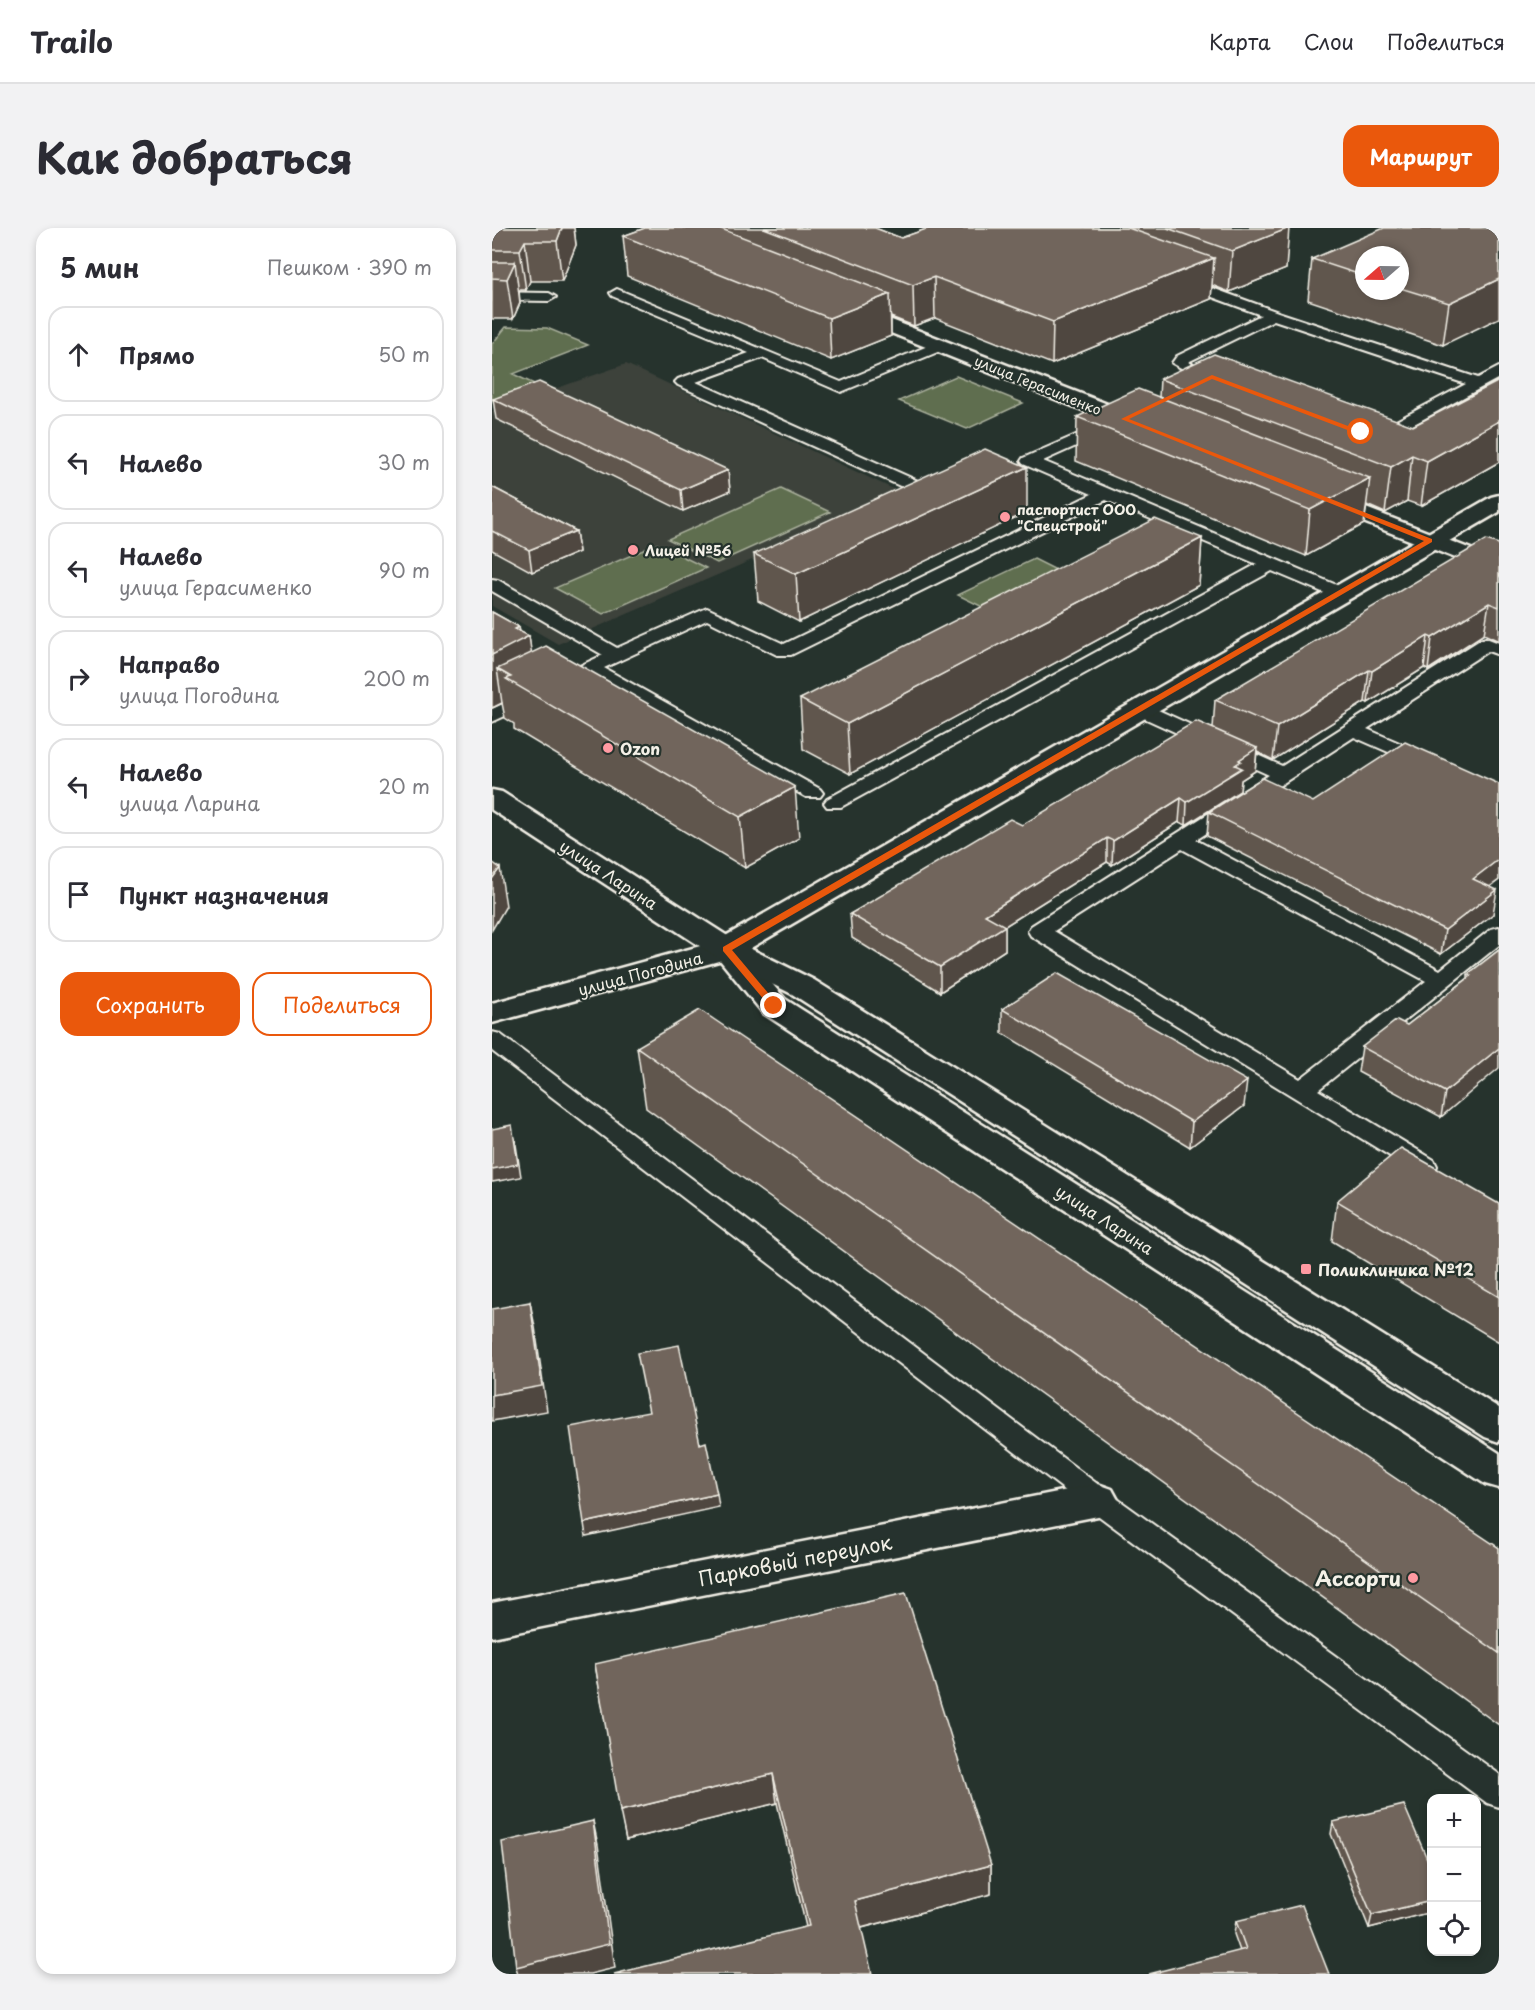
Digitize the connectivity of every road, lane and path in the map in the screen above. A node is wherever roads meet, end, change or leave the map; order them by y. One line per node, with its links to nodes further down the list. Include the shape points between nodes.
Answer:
1 (1164, 275): 6 (lane)
2 (617, 293): 8 (lane)
3 (492, 296): 4 (lane)
4 (549, 297)
5 (830, 302): 7 (street, улица Герасименко)
6 (1273, 315): 10 (lane); 11 (lane, via 1182,359 1179,363 1217,379)
7 (940, 346): 8 (lane, via 841,387); 13 (street, улица Герасименко)
8 (762, 353): 18 (lane, via 683,382)
9 (1499, 372): 10 (lane)
10 (1479, 383): 15 (lane, via 1386,433)
11 (1193, 386)
12 (1144, 410): 13 (lane)
13 (1124, 419): 14 (street, улица Герасименко); 16 (lane, via 1029,461)
14 (1157, 432)
15 (1361, 432)
16 (1105, 494): 21 (lane); 26 (lane, via 784,651 707,613)
17 (1312, 494): 20 (street)
18 (948, 501)
19 (1499, 502): 20 (street, улица Погодина)
20 (1430, 540): 22 (street); 24 (street, улица Погодина)
21 (1271, 564): 24 (lane); 35 (lane)
22 (1499, 568)
23 (492, 584): 26 (lane)
24 (1340, 593): 28 (street, улица Погодина)
25 (1499, 650): 30 (lane, via 1486,644)
26 (616, 655): 27 (lane)
27 (590, 668): 29 (lane); 33 (lane)
28 (1140, 709): 32 (lane); 38 (street, улица Погодина)
29 (492, 716)
30 (1353, 730): 31 (lane); 32 (lane)
31 (1447, 771)
32 (1283, 774): 36 (lane)
33 (813, 793)
34 (492, 798): 38 (street, улица Ларина)
35 (834, 803)
36 (1181, 840): 39 (lane); 42 (lane, via 1040,931)
37 (1494, 945): 39 (lane)
38 (726, 949): 40 (street, улица Погодина); 44 (street, улица Ларина, via 802,987); 45 (street, улица Ларина, via 774,1006)
39 (1442, 980): 42 (lane)
40 (492, 1013)
41 (492, 1039): 46 (lane)
42 (1301, 1091): 43 (lane)
43 (1440, 1175)
44 (1499, 1427)
45 (1499, 1473)
46 (1098, 1500): 47 (street, Парковый переулок); 48 (lane)
47 (492, 1620)
48 (1499, 1793)

